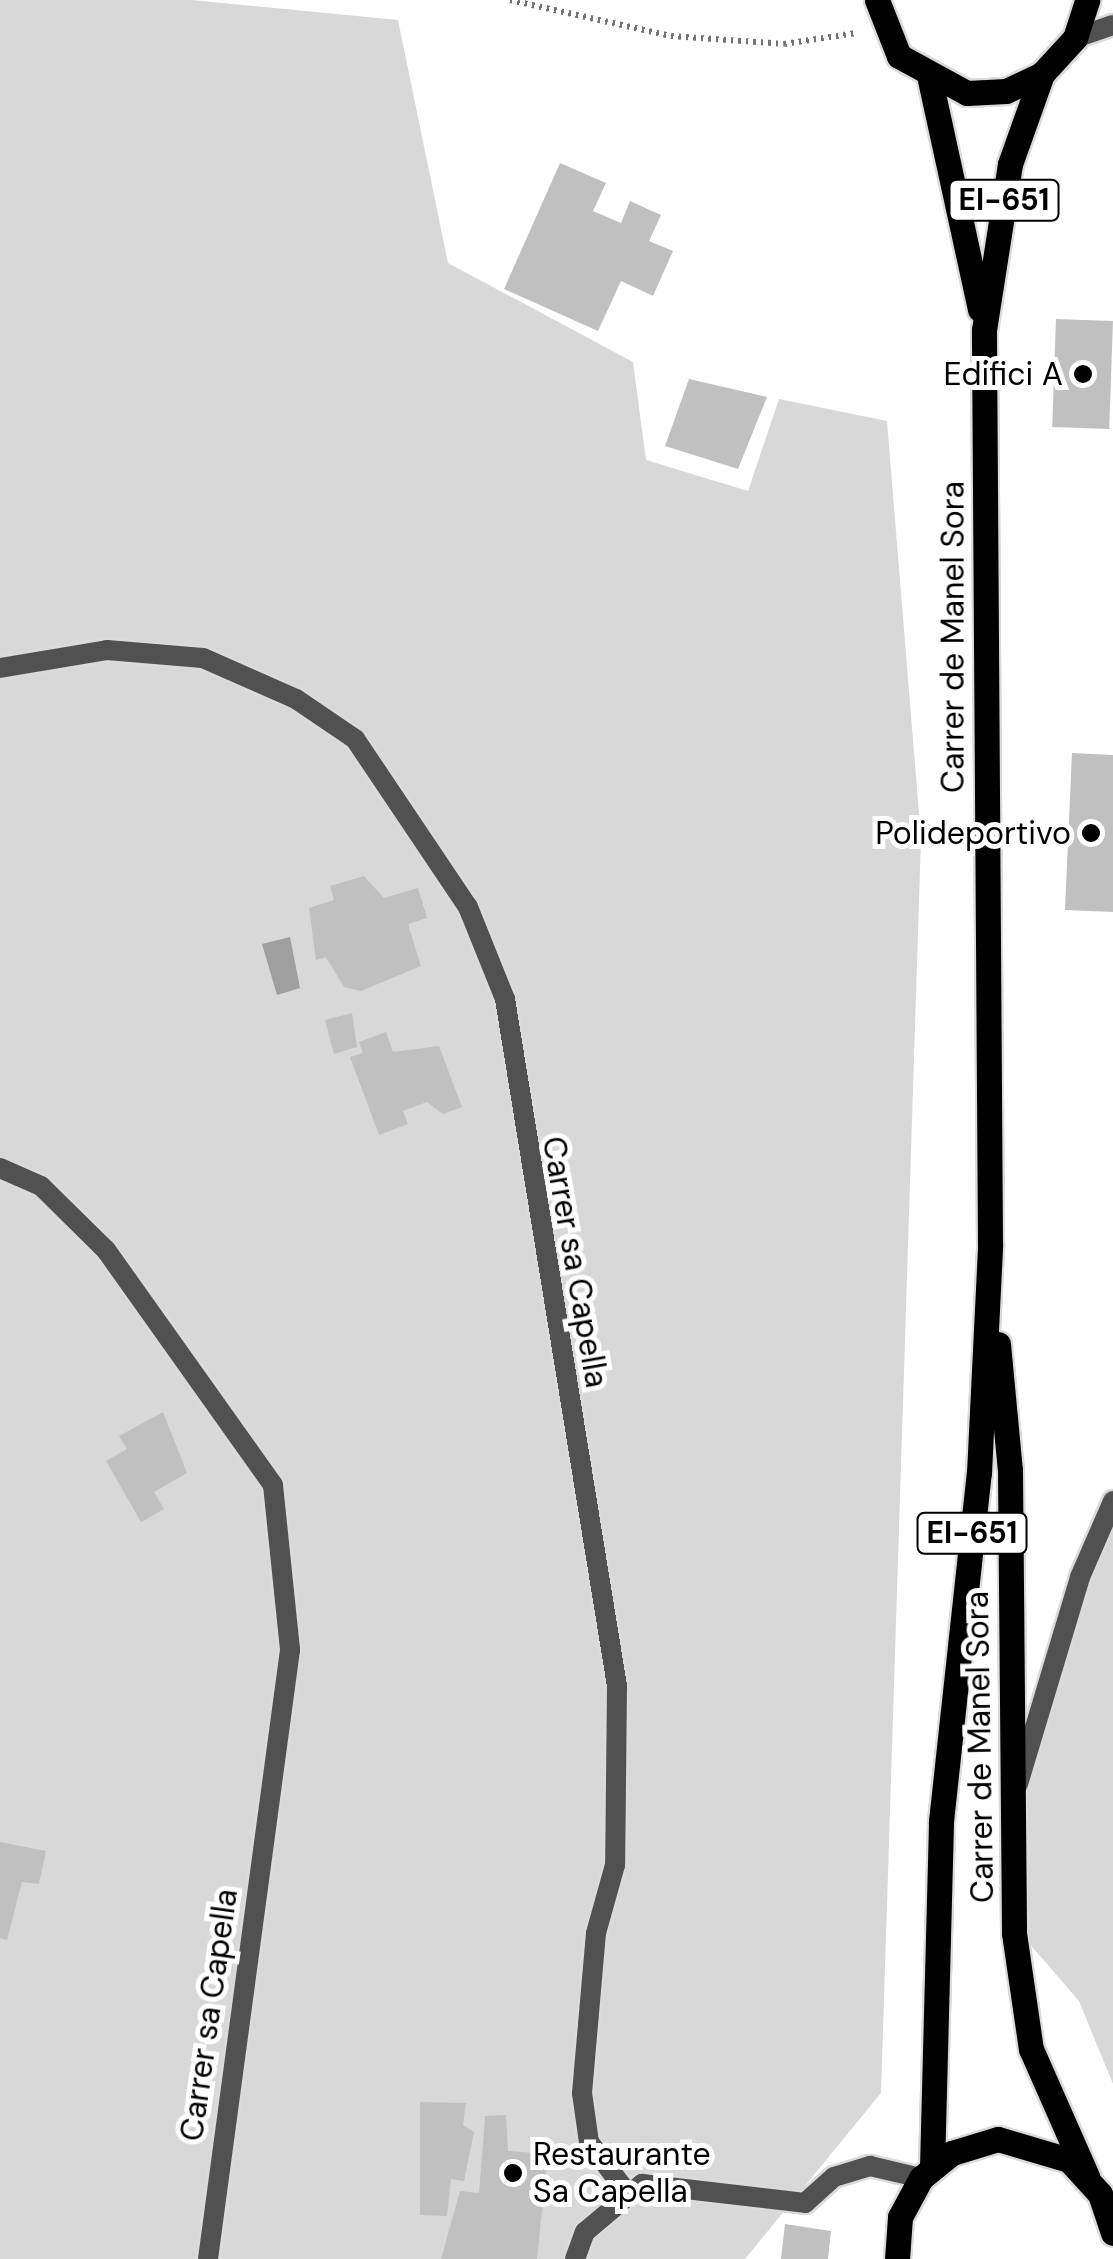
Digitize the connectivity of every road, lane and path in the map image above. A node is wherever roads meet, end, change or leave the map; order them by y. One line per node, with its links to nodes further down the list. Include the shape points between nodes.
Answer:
1 (510, 0): 3 (path, via 671,36 784,44)
2 (1087, 0): 5 (main road, EI-651)
3 (878, 11): 7 (main road, via 900,56)
4 (1113, 25): 5 (street)
5 (1075, 38): 6 (main road, EI-651)
6 (1042, 74): 7 (main road, EI-651, via 987,92); 8 (main road, Carrer de Manel Sora / EI-651, via 1010,164)
7 (930, 80): 8 (main road, Carrer de Manel Sora / EI-651)
8 (984, 330): 11 (main road, Carrer de Manel Sora / EI-651)
9 (0, 668): 16 (street, Carrer sa Capella, via 107,650 202,658 296,699 355,740 468,907 504,999 617,1686 616,1866 596,1933 582,2093 589,2142)
10 (0, 1168): 18 (street, Carrer sa Capella, via 42,1186 106,1250 272,1486 290,1650)
11 (990, 1244): 13 (main road, Carrer de Manel Sora / EI-651, via 1010,1471); 14 (main road, Carrer de Manel Sora / EI-651, via 979,1473 942,1808)
12 (1113, 1501): 13 (street, via 1080,1577)
13 (1014, 1801): 15 (main road, Carrer de Manel Sora / EI-651, via 1014,1933 1031,2049)
14 (926, 2173): 15 (main road, via 974,2144 1024,2140); 16 (street, via 870,2166 834,2176 806,2203 642,2184); 20 (main road, EI-651, via 900,2217)
15 (1087, 2176): 17 (main road, EI-651)
16 (628, 2194): 19 (street, via 585,2232)
17 (1113, 2234)
18 (208, 2259)
19 (574, 2259)
20 (896, 2259)

